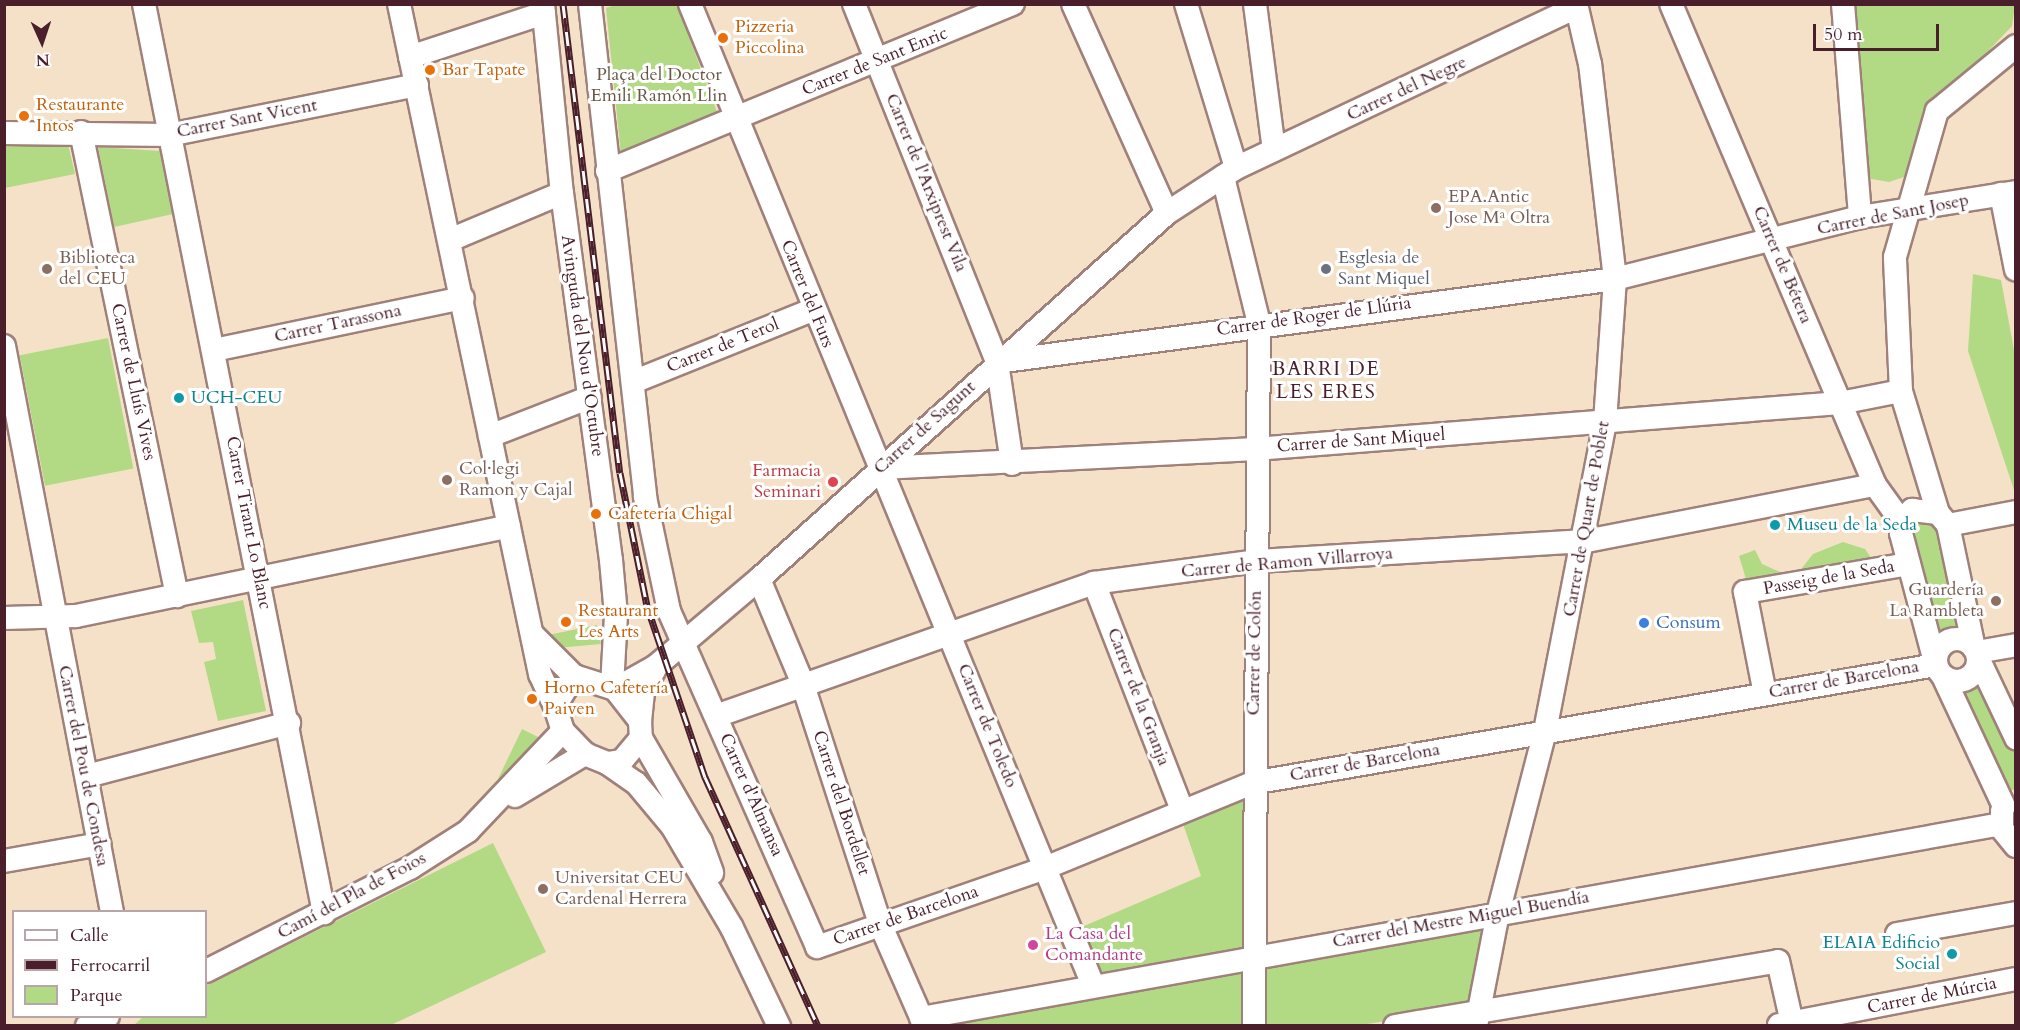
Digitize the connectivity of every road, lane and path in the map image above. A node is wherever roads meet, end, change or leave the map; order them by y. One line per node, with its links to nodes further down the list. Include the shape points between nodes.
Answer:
1 (144, 4): 21 (street, Carrer Tirant Lo Blanc)
2 (399, 4): 15 (street)
3 (591, 4): 23 (street)
4 (690, 4): 18 (street)
5 (854, 4): 16 (street, Carrer de l'Arxiprest Vila)
6 (1013, 4): 16 (street, Carrer de Sant Enric)
7 (1073, 4): 28 (street)
8 (1186, 4): 24 (street, Carrer de Colón)
9 (1255, 4): 22 (street)
10 (1671, 4): 31 (street, Carrer de Bétera)
11 (1843, 4): 29 (street)
12 (1576, 6): 22 (street, Carrer del Negre); 33 (street, Carrer de Quart de Poblet, via 1590,64)
13 (543, 9): 15 (street); 25 (street, Avinguda del Nou d'Octubre)
14 (2016, 46): 27 (street, via 1936,111)
15 (410, 57): 17 (street)
16 (877, 62): 18 (street, Carrer de Sant Enric); 39 (street, Carrer de l'Arxiprest Vila)
17 (417, 85): 21 (street, Carrer Sant Vicent); 30 (street)
18 (736, 118): 23 (street); 35 (street, Carrer del Furs)
19 (81, 132): 20 (street, Carrer Sant Vicent); 21 (street, Carrer Sant Vicent); 60 (street, Carrer de Lluís Vives)
20 (4, 133)
21 (170, 135): 37 (street, Carrer Tirant Lo Blanc)
22 (1274, 150): 24 (street, Carrer del Negre)
23 (607, 171): 40 (street)
24 (1229, 173): 28 (street, Carrer de Sagunt); 36 (street, Carrer de Colón)
25 (561, 193): 30 (street); 42 (street, Avinguda del Nou d'Octubre)
26 (2008, 193): 27 (street, Carrer de Sant Josep); 32 (street)
27 (1906, 211): 29 (street, Carrer de Sant Josep); 41 (street, via 1895,257)
28 (1167, 213): 39 (street, Carrer de Sagunt)
29 (1860, 217): 31 (street, Carrer de Sant Josep)
30 (450, 240): 34 (street)
31 (1772, 241): 33 (street, Carrer de Roger de Llúria); 43 (street, Carrer de Bétera)
32 (2016, 270)
33 (1615, 279): 36 (street, Carrer de Roger de Llúria); 44 (street, Carrer de Quart de Poblet)
34 (463, 298): 37 (street, Carrer Tarassona); 45 (street)
35 (812, 310): 40 (street, Carrer de Terol); 48 (street, Carrer del Furs)
36 (1259, 324): 39 (street, Carrer de Roger de Llúria); 46 (street, Carrer de Colón)
37 (214, 350): 57 (street, Carrer Tirant Lo Blanc)
38 (6, 359): 62 (street, Carrer del Pou de Condesa)
39 (997, 362): 47 (street, Carrer de l'Arxiprest Vila); 48 (street, Carrer de Sagunt)
40 (633, 382): 65 (street, via 645,497)
41 (1901, 391): 43 (street, Carrer de Sant Miquel); 51 (street)
42 (590, 397): 45 (street); 71 (street, Avinguda del Nou d'Octubre, via 616,615)
43 (1840, 403): 44 (street, Carrer de Sant Miquel); 49 (street, Carrer de Bétera)
44 (1605, 422): 46 (street, Carrer de Sant Miquel); 54 (street, Carrer de Quart de Poblet)
45 (490, 436): 53 (street)
46 (1255, 449): 47 (street, Carrer de Sant Miquel); 55 (street, Carrer de Colón)
47 (1012, 464): 48 (street, Carrer de Sant Miquel)
48 (882, 468): 58 (street, Carrer de Sagunt); 63 (street, Carrer de Toledo)
49 (1875, 485): 52 (street, Carrer de Bétera); 54 (street, Carrer de Ramon Villarroya)
50 (2016, 512): 51 (street)
51 (1943, 519): 52 (street, via 1912,510); 67 (street)
52 (1901, 521): 56 (street, Carrer de Bétera)
53 (509, 526): 57 (street); 64 (street)
54 (1586, 541): 55 (street, Carrer de Ramon Villarroya); 80 (street, Carrer de Quart de Poblet)
55 (1257, 561): 59 (street, Carrer de Ramon Villarroya); 85 (street, Carrer de Colón)
56 (1909, 564): 68 (street, Carrer de Bétera); 73 (street, Passeig de la Seda, via 1745,592)
57 (259, 578): 60 (street); 77 (street, Carrer Tirant Lo Blanc)
58 (759, 579): 65 (street, Carrer de Sagunt); 72 (street, Carrer del Bordellet)
59 (1094, 584): 63 (street, Carrer de Ramon Villarroya); 88 (street, Carrer de la Granja)
60 (177, 596): 62 (street)
61 (4, 618): 62 (street)
62 (54, 620): 84 (street, Carrer del Pou de Condesa)
63 (948, 631): 72 (street, Carrer de Ramon Villarroya); 93 (street, Carrer de Toledo)
64 (532, 634): 70 (street); 75 (street)
65 (681, 644): 69 (street, Carrer de Sagunt); 76 (street, Carrer d'Almansa)
66 (2016, 645): 67 (street)
67 (1976, 653): 68 (street, via 1969,677 1956,681); 68 (street, via 1965,640 1947,641); 81 (street)
68 (1938, 667): 73 (street, Carrer de Barcelona); 86 (street, Carrer de Bétera)
69 (651, 668): 71 (street, Carrer de Sagunt); 74 (street)
70 (574, 676): 71 (street); 75 (street)
71 (614, 681): 78 (street)
72 (802, 682): 76 (street, Carrer de Ramon Villarroya); 98 (street, Carrer del Bordellet)
73 (1765, 694): 80 (street, Carrer de Barcelona)
74 (642, 697): 78 (street); 89 (street)
75 (555, 706): 79 (street)
76 (716, 716): 101 (street, Carrer d'Almansa)
77 (289, 723): 84 (street); 95 (street, Carrer Tirant Lo Blanc)
78 (640, 729): 83 (street, via 633,753); 89 (street)
79 (563, 731): 82 (street); 87 (street, Camí del Pla de Foios)
80 (1545, 731): 85 (street, Carrer de Barcelona); 96 (street, Carrer de Quart de Poblet)
81 (2016, 738)
82 (585, 754): 83 (street); 87 (street, Camí del Pla de Foios)
83 (607, 763): 99 (street, via 656,802)
84 (87, 776): 90 (street, Carrer del Pou de Condesa)
85 (1252, 783): 88 (street, Carrer de Barcelona); 102 (street, Carrer de Colón)
86 (2007, 808): 91 (street, Carrer de Bétera); 96 (street, Carrer del Mestre Miguel Buendía)
87 (490, 810): 95 (street, Camí del Pla de Foios, via 410,868)
88 (1182, 810): 93 (street, Carrer de Barcelona)
89 (701, 842): 99 (street)
90 (100, 844): 92 (street); 94 (street, Carrer del Pou de Condesa)
91 (2015, 847)
92 (4, 861)
93 (1045, 868): 98 (street, Carrer de Barcelona); 105 (street, Carrer de Toledo)
94 (112, 910)
95 (324, 913): 103 (street, Camí del Pla de Foios)
96 (1498, 913): 102 (street, Carrer del Mestre Miguel Buendía); 107 (street, Carrer de Quart de Poblet)
97 (2016, 913): 100 (street)
98 (881, 926): 101 (street, Carrer de Barcelona); 108 (street, Carrer del Bordellet)
99 (732, 928): 111 (street)
100 (1897, 934)
101 (818, 947)
102 (1254, 957): 105 (street, Carrer del Mestre Miguel Buendía); 112 (street, Carrer de Colón)
103 (207, 971)
104 (2016, 979): 109 (street, Carrer de Múrcia)
105 (1093, 985): 108 (street, Carrer del Mestre Miguel Buendía)
106 (106, 1018): 110 (street)
107 (1476, 1019): 109 (street, via 1778,961); 113 (street)
108 (923, 1022)
109 (1785, 1024)
110 (87, 1026)
111 (779, 1026)
112 (1254, 1026)
113 (1395, 1026)

